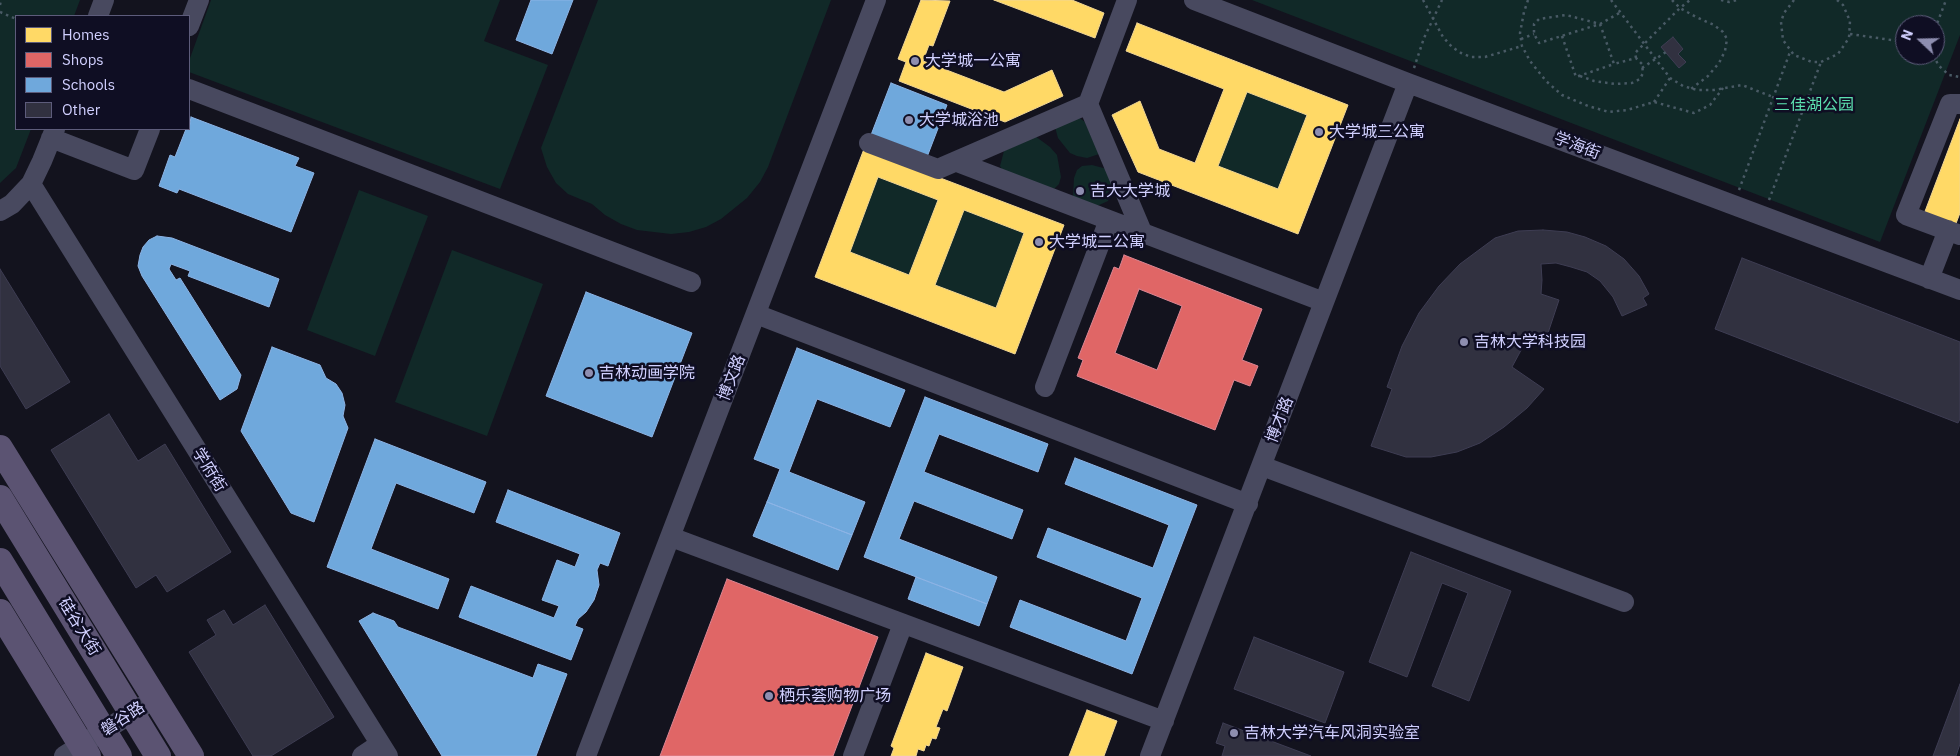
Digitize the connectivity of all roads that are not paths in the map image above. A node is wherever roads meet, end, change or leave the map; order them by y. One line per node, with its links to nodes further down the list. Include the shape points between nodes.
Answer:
1 (104, 0): 6 (street)
2 (199, 0): 7 (street)
3 (876, 0): 25 (street, 博文路)
4 (1127, 0): 10 (street)
5 (1194, 0): 8 (street, 学海街)
6 (98, 15)
7 (190, 23)
8 (1411, 75): 21 (street, 学海街, via 1733,205); 24 (street, 博才路)
9 (190, 89): 22 (street)
10 (1088, 104): 15 (street); 19 (street)
11 (1960, 104): 20 (street, via 1950,104 1906,215)
12 (150, 130): 13 (street, via 134,170)
13 (53, 134): 16 (street)
14 (869, 143): 15 (street, via 938,169)
15 (957, 162): 18 (street)
16 (31, 184): 17 (street, via 12,204); 40 (street, 学府街)
17 (0, 211)
18 (1109, 220): 19 (street); 26 (street)
19 (1142, 232): 24 (street)
20 (1954, 232): 21 (street)
21 (1929, 279): 23 (street, 学海街)
22 (691, 282)
23 (1960, 290)
24 (1324, 302): 28 (street, 博才路)
25 (756, 314): 30 (street); 31 (street, 博文路)
26 (1045, 387)
27 (0, 448): 29 (main road); 36 (main road)
28 (1262, 466): 30 (street, 博才路); 33 (street)
29 (0, 499): 37 (main road, 硅谷大街)
30 (1248, 504): 38 (street, 博才路)
31 (671, 537): 35 (street); 46 (street, 博文路)
32 (0, 560): 39 (main road, 硅谷大街)
33 (1624, 602)
34 (0, 612): 41 (main road)
35 (903, 624): 38 (street); 47 (street)
36 (156, 698): 37 (street, 磐谷路); 44 (main road)
37 (132, 714): 39 (street, 磐谷路); 43 (main road, 硅谷大街)
38 (1164, 721): 48 (street, 博才路)
39 (105, 731): 41 (street, 磐谷路); 42 (main road, 硅谷大街)
40 (384, 750): 45 (street)
41 (78, 753)
42 (119, 756)
43 (158, 756)
44 (191, 756)
45 (362, 756)
46 (586, 756)
47 (853, 756)
48 (1150, 756)

